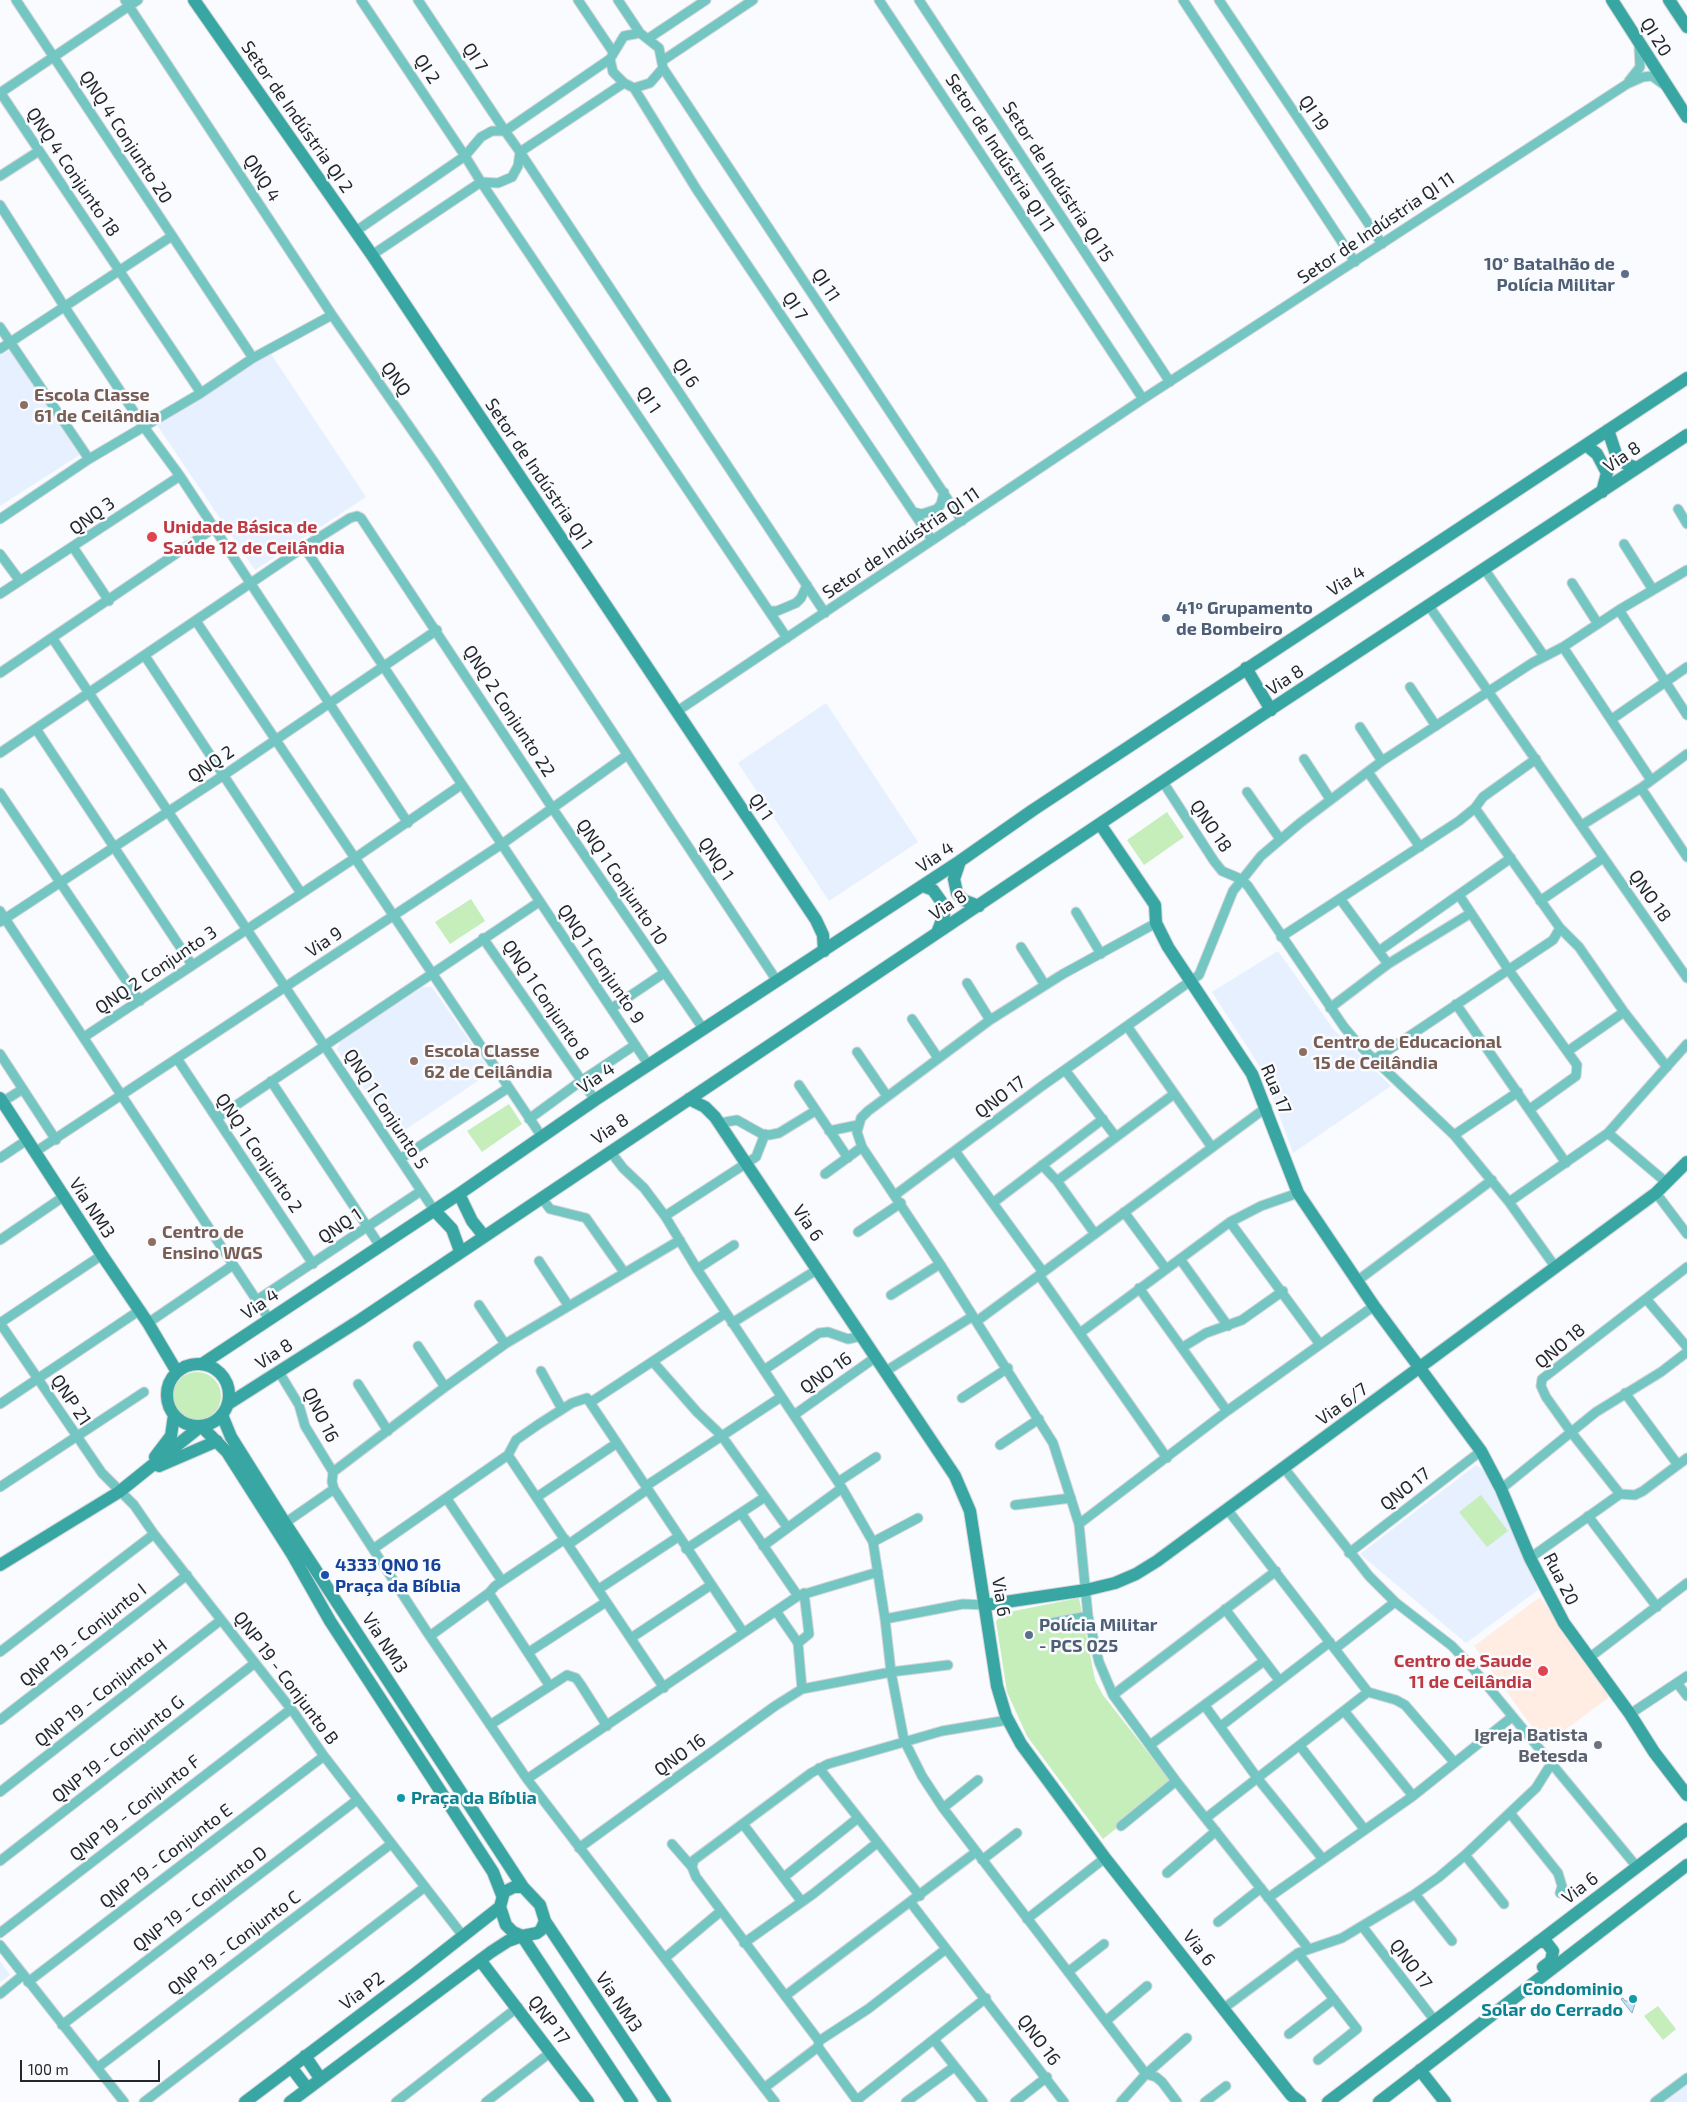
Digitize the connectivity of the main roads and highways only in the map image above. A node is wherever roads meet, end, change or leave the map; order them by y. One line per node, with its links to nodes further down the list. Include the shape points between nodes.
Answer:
1 (194, 0): 6 (main road, Setor de Indústria QI 2)
2 (1612, 0): 5 (main road, QI 20)
3 (1669, 0): 4 (main road)
4 (1687, 28)
5 (1687, 117)
6 (372, 255): 15 (main road, Setor de Indústria QI 1)
7 (1687, 378): 8 (main road, Via 4)
8 (1608, 430): 10 (main road, Via 4); 11 (main road, via 1616,454 1624,463)
9 (1687, 435): 11 (main road, Via 8)
10 (1586, 445): 12 (main road, via 1598,454 1607,473); 13 (main road, Via 4)
11 (1637, 468): 12 (main road, Via 8)
12 (1602, 492): 14 (main road, Via 8)
13 (1246, 668): 14 (main road); 17 (main road, Via 4)
14 (1271, 710): 16 (main road, Via 8)
15 (676, 712): 20 (main road, QI 1)
16 (1100, 824): 19 (main road, Via 8); 34 (main road, Rua 17, via 1155,905 1156,923 1168,947 1244,1059 1267,1107 1298,1193 1374,1306)
17 (960, 861): 18 (main road, Via 4); 19 (main road, via 954,880 957,893 963,900)
18 (923, 886): 21 (main road, via 933,890 943,904 944,915); 22 (main road, Via 4)
19 (979, 906): 21 (main road, Via 8)
20 (816, 920): 22 (main road, QI 1); 23 (main road, QI 1, via 823,935)
21 (937, 933): 24 (main road, Via 8)
22 (843, 938): 23 (main road, Via 4)
23 (824, 951): 29 (main road, Via 4, via 648,1064)
24 (710, 1084): 25 (main road, Via 8); 27 (main road, via 709,1094)
25 (689, 1099): 27 (main road, Via 6, via 705,1107); 31 (main road, Via 8)
26 (1, 1100): 35 (main road, Via NM3, via 156,1337)
27 (717, 1120): 42 (main road, Via 6, via 947,1461 970,1511)
28 (1687, 1162): 34 (main road, Via 6/7, via 1656,1193)
29 (459, 1194): 30 (main road, Via 4); 31 (main road, via 472,1221)
30 (434, 1210): 32 (main road, via 452,1229); 33 (main road, Via 4)
31 (484, 1236): 32 (main road, Via 8)
32 (460, 1251): 36 (main road, Via 8)
33 (202, 1364): 35 (main road); 36 (main road, via 211,1366 228,1386)
34 (1421, 1368): 42 (main road, Via 6/7, via 1136,1574 1086,1590); 43 (main road, Rua 20, via 1481,1452 1564,1623)
35 (181, 1369): 37 (main road, via 167,1389)
36 (225, 1410): 38 (main road, via 216,1421); 46 (main road, Via NM3, via 231,1437)
37 (174, 1415): 38 (main road, via 187,1424); 40 (main road, via 171,1436)
38 (201, 1426): 39 (main road, Via NM3); 40 (main road)
39 (217, 1441): 40 (main road); 47 (main road, Via NM3, via 247,1483 330,1621 493,1872)
40 (141, 1474): 41 (main road, via 119,1492)
41 (0, 1565)
42 (985, 1604): 60 (main road, Via 6, via 997,1686 1008,1720 1036,1766)
43 (1687, 1795)
44 (1687, 1828): 50 (main road, Via 6)
45 (1687, 1865): 52 (main road)
46 (523, 1888): 47 (main road, via 508,1889); 48 (main road, via 540,1905)
47 (501, 1901): 49 (main road, via 506,1925); 53 (main road, Via P2, via 463,1936)
48 (545, 1921): 49 (main road, via 537,1933); 63 (main road, Via NM3)
49 (522, 1936): 51 (main road, via 508,1941); 59 (main road)
50 (1538, 1942): 52 (main road, via 1546,1942 1552,1948 1551,1961 1506,1994); 64 (main road, Via 6)
51 (480, 1960): 56 (main road); 58 (main road, QNP 17, via 518,2007)
52 (1482, 2022): 55 (main road)
53 (304, 2056): 54 (main road, Via P2); 56 (main road)
54 (291, 2066): 57 (main road); 61 (main road, Via P2)
55 (1420, 2070): 65 (main road); 66 (main road)
56 (320, 2078): 57 (main road)
57 (307, 2088): 62 (main road)
58 (583, 2100)
59 (631, 2100)
60 (1295, 2100)
61 (245, 2102)
62 (290, 2102)
63 (665, 2102)
64 (1328, 2102)
65 (1379, 2102)
66 (1445, 2102)

